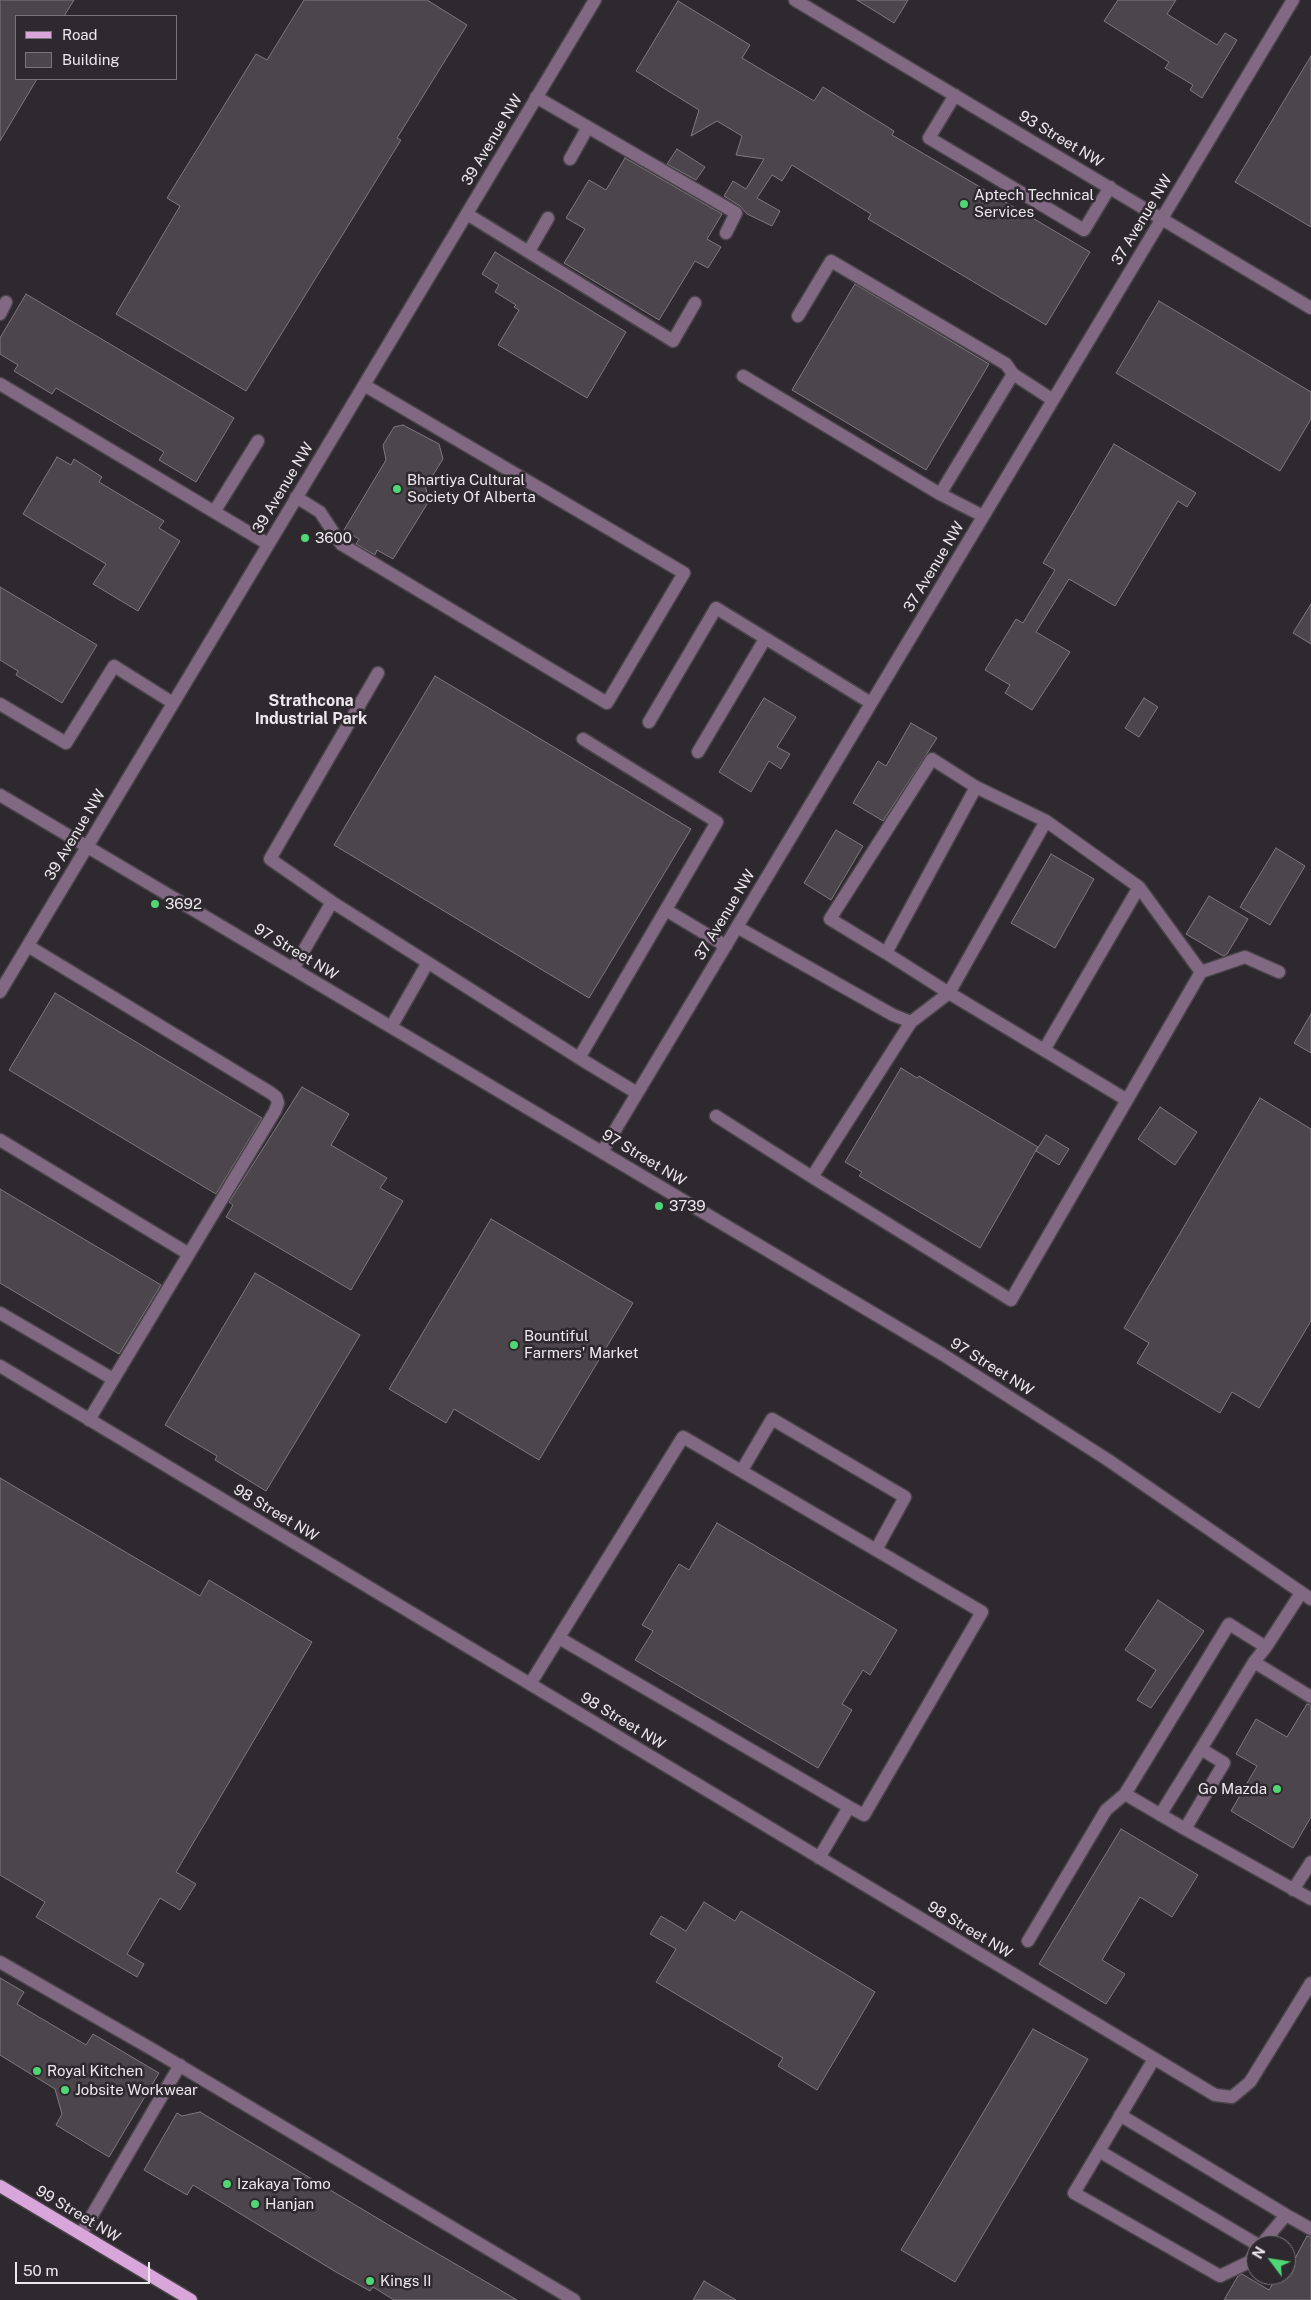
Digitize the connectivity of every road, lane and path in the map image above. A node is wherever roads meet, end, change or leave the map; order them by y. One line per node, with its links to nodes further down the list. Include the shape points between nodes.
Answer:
1 (595, 0): 5 (street, 39 Avenue NW)
2 (1293, 0): 11 (street, 37 Avenue NW)
3 (803, 2): 4 (street, 93 Street NW)
4 (955, 95): 8 (street, 93 Street NW); 8 (street, via 929,138 1084,230)
5 (536, 97): 6 (street); 9 (street, 39 Avenue NW)
6 (588, 127): 7 (street); 12 (street, via 736,213)
7 (570, 159)
8 (1110, 187): 11 (street, 93 Street NW)
9 (467, 214): 13 (street); 22 (street, 39 Avenue NW)
10 (548, 218): 13 (street)
11 (1162, 218): 16 (street, 93 Street NW); 23 (street, 37 Avenue NW)
12 (726, 233)
13 (529, 251): 15 (street, via 673,341)
14 (6, 302): 17 (street)
15 (695, 303)
16 (1311, 308)
17 (0, 314)
18 (798, 316): 19 (street, via 831,260 1006,364)
19 (1013, 374): 23 (street); 25 (street)
20 (743, 376): 25 (street)
21 (0, 384): 27 (street)
22 (364, 385): 26 (street, 39 Avenue NW); 26 (street, via 684,573 606,703 341,544 320,512)
23 (1053, 400): 28 (street, 37 Avenue NW)
24 (258, 441): 27 (street)
25 (940, 494): 28 (street)
26 (296, 498): 29 (street, 39 Avenue NW)
27 (214, 512): 29 (street)
28 (983, 516): 33 (street, 37 Avenue NW)
29 (268, 544): 32 (street, 39 Avenue NW)
30 (765, 639): 33 (street); 35 (street, via 716,608); 37 (street)
31 (378, 673): 43 (street, via 270,859)
32 (173, 703): 34 (street, via 114,666 66,743); 41 (street, 39 Avenue NW)
33 (871, 703): 45 (street, 37 Avenue NW)
34 (0, 704)
35 (649, 722)
36 (583, 739): 44 (street, via 717,822)
37 (698, 752)
38 (976, 787): 40 (street); 48 (street); 48 (street, via 932,759 830,919)
39 (0, 795): 41 (street, 97 Street NW)
40 (1046, 822): 42 (street); 54 (street)
41 (87, 847): 46 (street, 39 Avenue NW); 50 (street, 97 Street NW)
42 (1139, 887): 51 (street); 57 (street)
43 (332, 902): 49 (street); 50 (street)
44 (666, 910): 47 (street); 58 (street)
45 (737, 927): 47 (street, 37 Avenue NW); 55 (street)
46 (28, 946): 53 (street, 39 Avenue NW); 65 (street, via 276,1097 275,1111)
47 (726, 946): 59 (street, 37 Avenue NW)
48 (886, 953): 54 (street)
49 (427, 964): 56 (street); 58 (street)
50 (292, 969): 56 (street, 97 Street NW)
51 (1201, 972): 52 (street, via 1246,957); 60 (street)
52 (1278, 972)
53 (0, 992)
54 (949, 993): 55 (street); 57 (street)
55 (911, 1022): 64 (street)
56 (392, 1027): 63 (street, 97 Street NW)
57 (1044, 1050): 60 (street)
58 (579, 1058): 59 (street)
59 (637, 1092): 63 (street, 37 Avenue NW)
60 (1127, 1100): 64 (street, via 1011,1300)
61 (716, 1116): 64 (street)
62 (0, 1140): 65 (street)
63 (602, 1152): 72 (street, 97 Street NW, via 958,1365 1108,1460)
64 (812, 1177)
65 (189, 1254): 68 (street)
66 (0, 1312): 68 (street)
67 (0, 1366): 69 (street, 98 Street NW)
68 (114, 1379): 69 (street)
69 (89, 1420): 76 (street, 98 Street NW)
70 (742, 1470): 71 (street); 71 (street, via 772,1419 905,1497); 73 (street, via 683,1437)
71 (877, 1548): 80 (street, via 982,1612 864,1815)
72 (1306, 1596): 74 (street)
73 (558, 1638): 76 (street); 80 (street)
74 (1266, 1647): 75 (street); 79 (street, via 1229,1624)
75 (1254, 1662): 77 (street); 78 (street)
76 (530, 1684): 83 (street, 98 Street NW)
77 (1311, 1697)
78 (1201, 1749): 81 (street); 82 (street, via 1224,1763)
79 (1125, 1794): 81 (street); 87 (street, via 1106,1810)
80 (849, 1807): 83 (street)
81 (1160, 1814): 82 (street)
82 (1185, 1829): 85 (street)
83 (819, 1858): 90 (street, 98 Street NW)
84 (1311, 1862): 85 (street)
85 (1293, 1890): 86 (street)
86 (1311, 1899)
87 (1028, 1941)
88 (0, 1962): 91 (street)
89 (1311, 1983): 90 (street, 98 Street NW, via 1250,2082 1232,2097 1215,2095)
90 (1154, 2059): 92 (street)
91 (180, 2065): 97 (street); 102 (street)
92 (1120, 2115): 93 (street); 95 (street)
93 (1099, 2151): 99 (street); 100 (street, via 1074,2193 1220,2276)
94 (0, 2186): 97 (main road, 99 Street NW)
95 (1286, 2214): 96 (street); 98 (street)
96 (1311, 2229)
97 (81, 2234): 101 (main road, 99 Street NW)
98 (1268, 2235)
99 (1246, 2237)
100 (1246, 2263)
101 (190, 2300)
102 (574, 2300)

